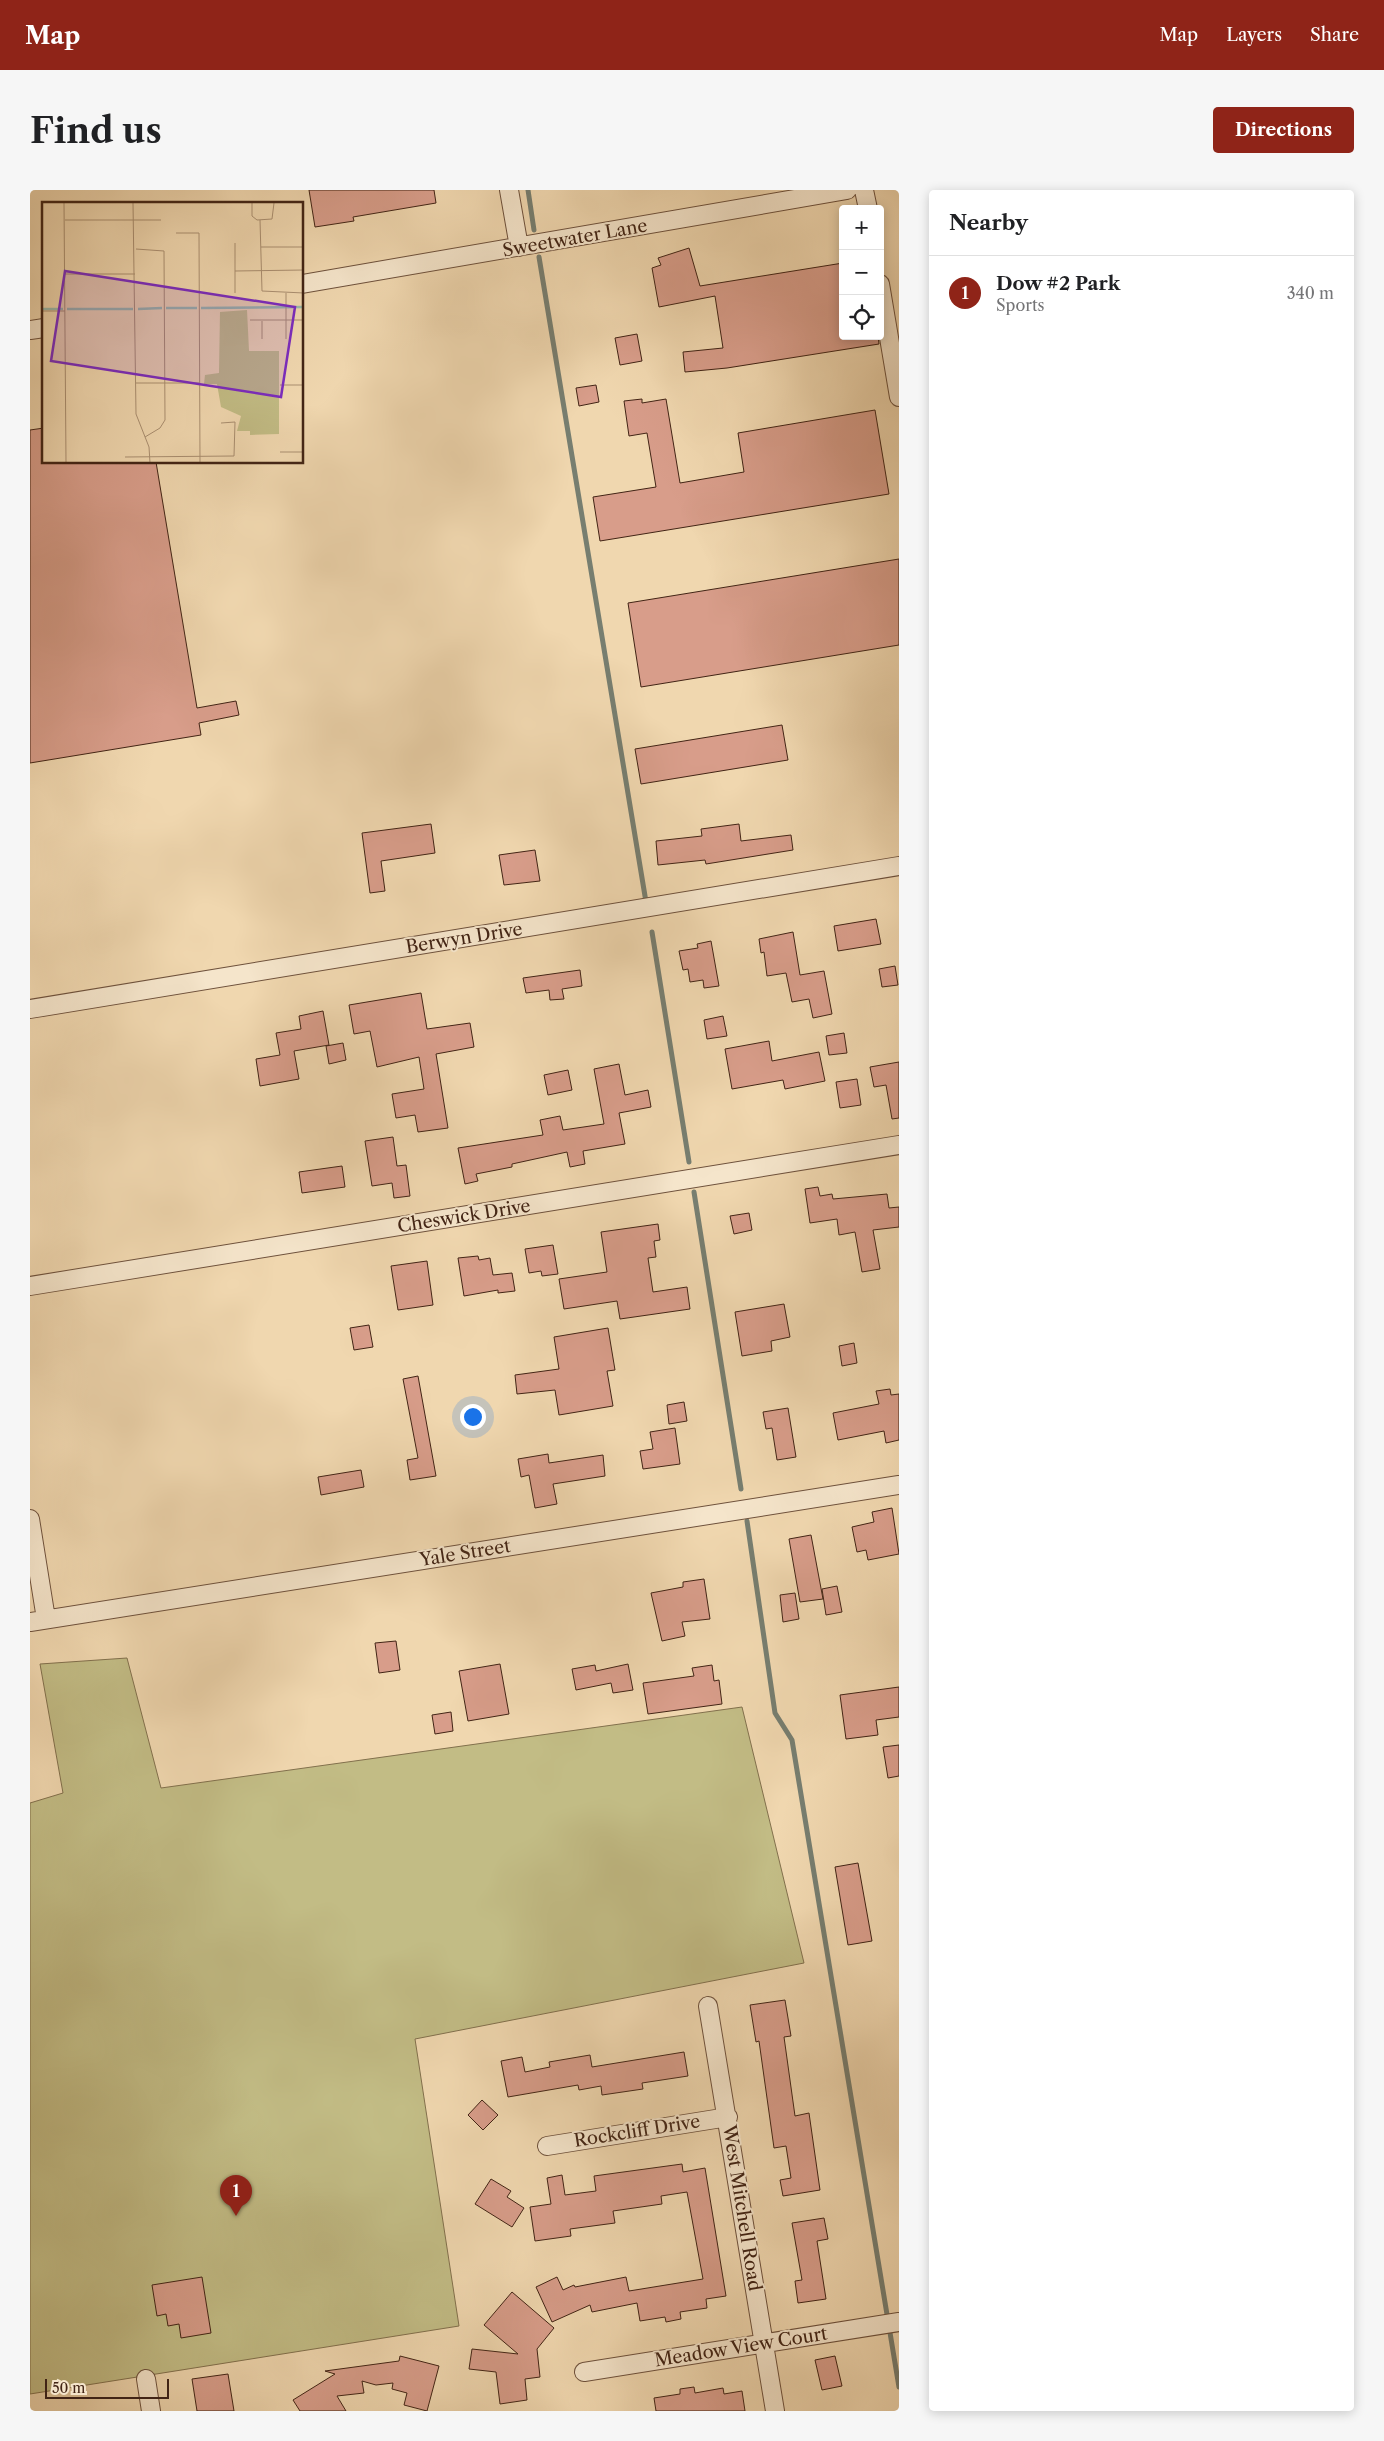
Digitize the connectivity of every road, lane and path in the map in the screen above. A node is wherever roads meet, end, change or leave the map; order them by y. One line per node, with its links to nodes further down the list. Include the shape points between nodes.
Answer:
1 (509, 190): 5 (street)
2 (848, 190): 5 (street, Sweetwater Lane)
3 (864, 190): 4 (street)
4 (867, 205)
5 (519, 247): 6 (street, Sweetwater Lane)
6 (304, 284)
7 (882, 295): 8 (street)
8 (899, 397)
9 (899, 866): 10 (street, Berwyn Drive)
10 (30, 1009)
11 (899, 1145): 12 (street, Cheswick Drive)
12 (30, 1286)
13 (899, 1485): 15 (street, Yale Street)
14 (30, 1519): 15 (street)
15 (38, 1620)
16 (708, 2006): 17 (street, West Mitchell Road)
17 (728, 2117): 18 (street, Rockcliff Drive); 20 (street, West Mitchell Road)
18 (547, 2146)
19 (899, 2322): 20 (street, Meadow View Court)
20 (764, 2344): 21 (street, Meadow View Court); 24 (street, West Mitchell Road)
21 (584, 2372)
22 (146, 2379): 23 (street)
23 (152, 2411)
24 (775, 2411)

